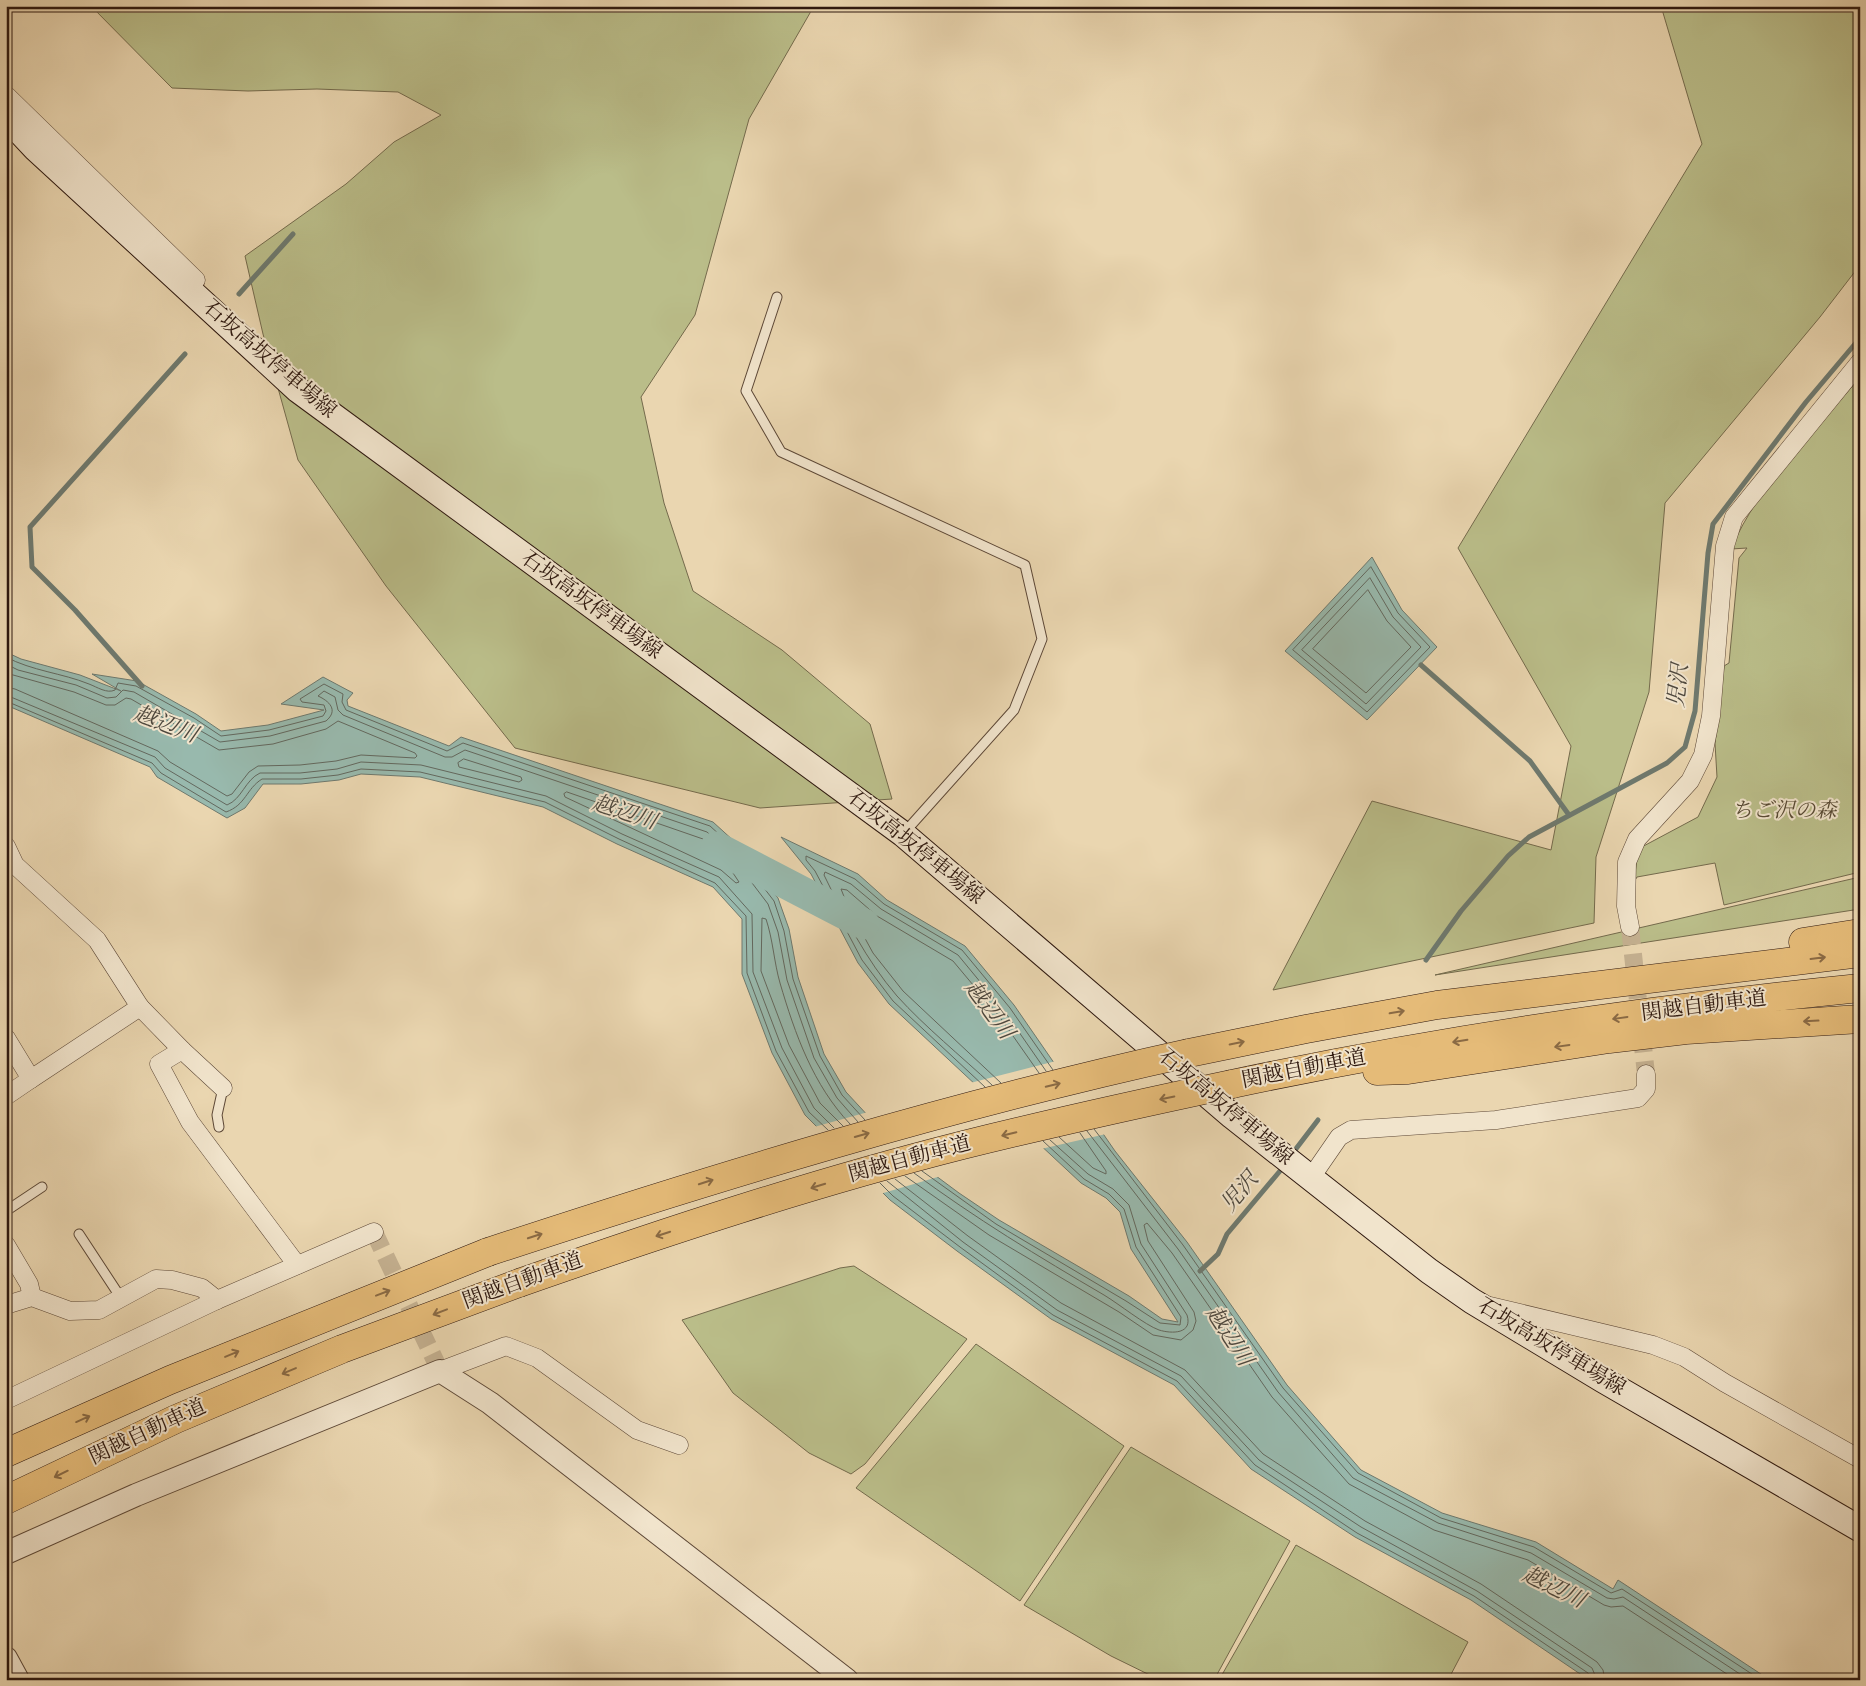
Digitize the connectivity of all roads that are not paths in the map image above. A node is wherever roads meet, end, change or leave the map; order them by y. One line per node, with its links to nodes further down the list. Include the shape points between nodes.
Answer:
1 (6, 95): 4 (street, via 205,289)
2 (6, 117): 4 (main road, 石坂高坂停車場線, via 35,148)
3 (776, 297): 6 (lane, via 746,391 781,452 1025,565 1042,638 1014,710)
4 (240, 337): 6 (main road, 石坂高坂停車場線, via 298,390)
5 (1860, 362): 8 (street, via 1734,517 1725,546 1711,716 1703,755 1690,781 1637,839 1627,862 1626,906)
6 (903, 834): 23 (main road, 石坂高坂停車場線)
7 (6, 846): 13 (street, via 15,864 97,940)
8 (1630, 927)
9 (1860, 933): 12 (highway)
10 (1860, 953): 12 (highway, 関越自動車道, one-way to 10)
11 (1860, 988): 18 (highway, 関越自動車道, one-way to 18, via 1552,1027)
12 (1437, 1005): 38 (highway, 関越自動車道, one-way to 12, bridge, via 170,1380 488,1252 797,1153 1097,1074 1306,1028)
13 (140, 1006): 16 (street); 19 (street)
14 (1860, 1019): 18 (highway, one-way to 18, via 1686,1030 1408,1070)
15 (6, 1038): 19 (street)
16 (182, 1050): 20 (street); 29 (street, via 159,1064 190,1122)
17 (1646, 1074): 23 (street, via 1646,1089 1638,1098 1496,1120 1351,1130 1339,1137)
18 (1273, 1075): 40 (highway, 関越自動車道, one-way to 40, bridge, via 962,1145 689,1226 519,1283 342,1349 176,1419)
19 (31, 1079): 21 (street)
20 (224, 1088): 22 (lane, via 217,1115)
21 (6, 1096)
22 (219, 1127)
23 (1304, 1174): 33 (main road, 石坂高坂停車場線)
24 (42, 1187): 25 (lane)
25 (6, 1210)
26 (374, 1232): 29 (street)
27 (79, 1234): 31 (lane)
28 (6, 1245): 30 (street, via 29,1284)
29 (297, 1265): 32 (street)
30 (32, 1297): 31 (street, via 70,1311 85,1312 99,1310); 34 (street)
31 (121, 1298): 32 (street, via 156,1279 202,1288)
32 (217, 1300): 36 (street)
33 (1472, 1302): 39 (street, via 1653,1345 1684,1357); 41 (main road, 石坂高坂停車場線)
34 (6, 1305)
35 (440, 1371): 37 (street, via 506,1346 538,1358 637,1430); 42 (street, via 136,1495); 45 (street, via 490,1403)
36 (6, 1400)
37 (680, 1445)
38 (6, 1453)
39 (1860, 1459)
40 (6, 1500)
41 (1860, 1529)
42 (6, 1553)
43 (6, 1658): 44 (street)
44 (18, 1680)
45 (847, 1680)

